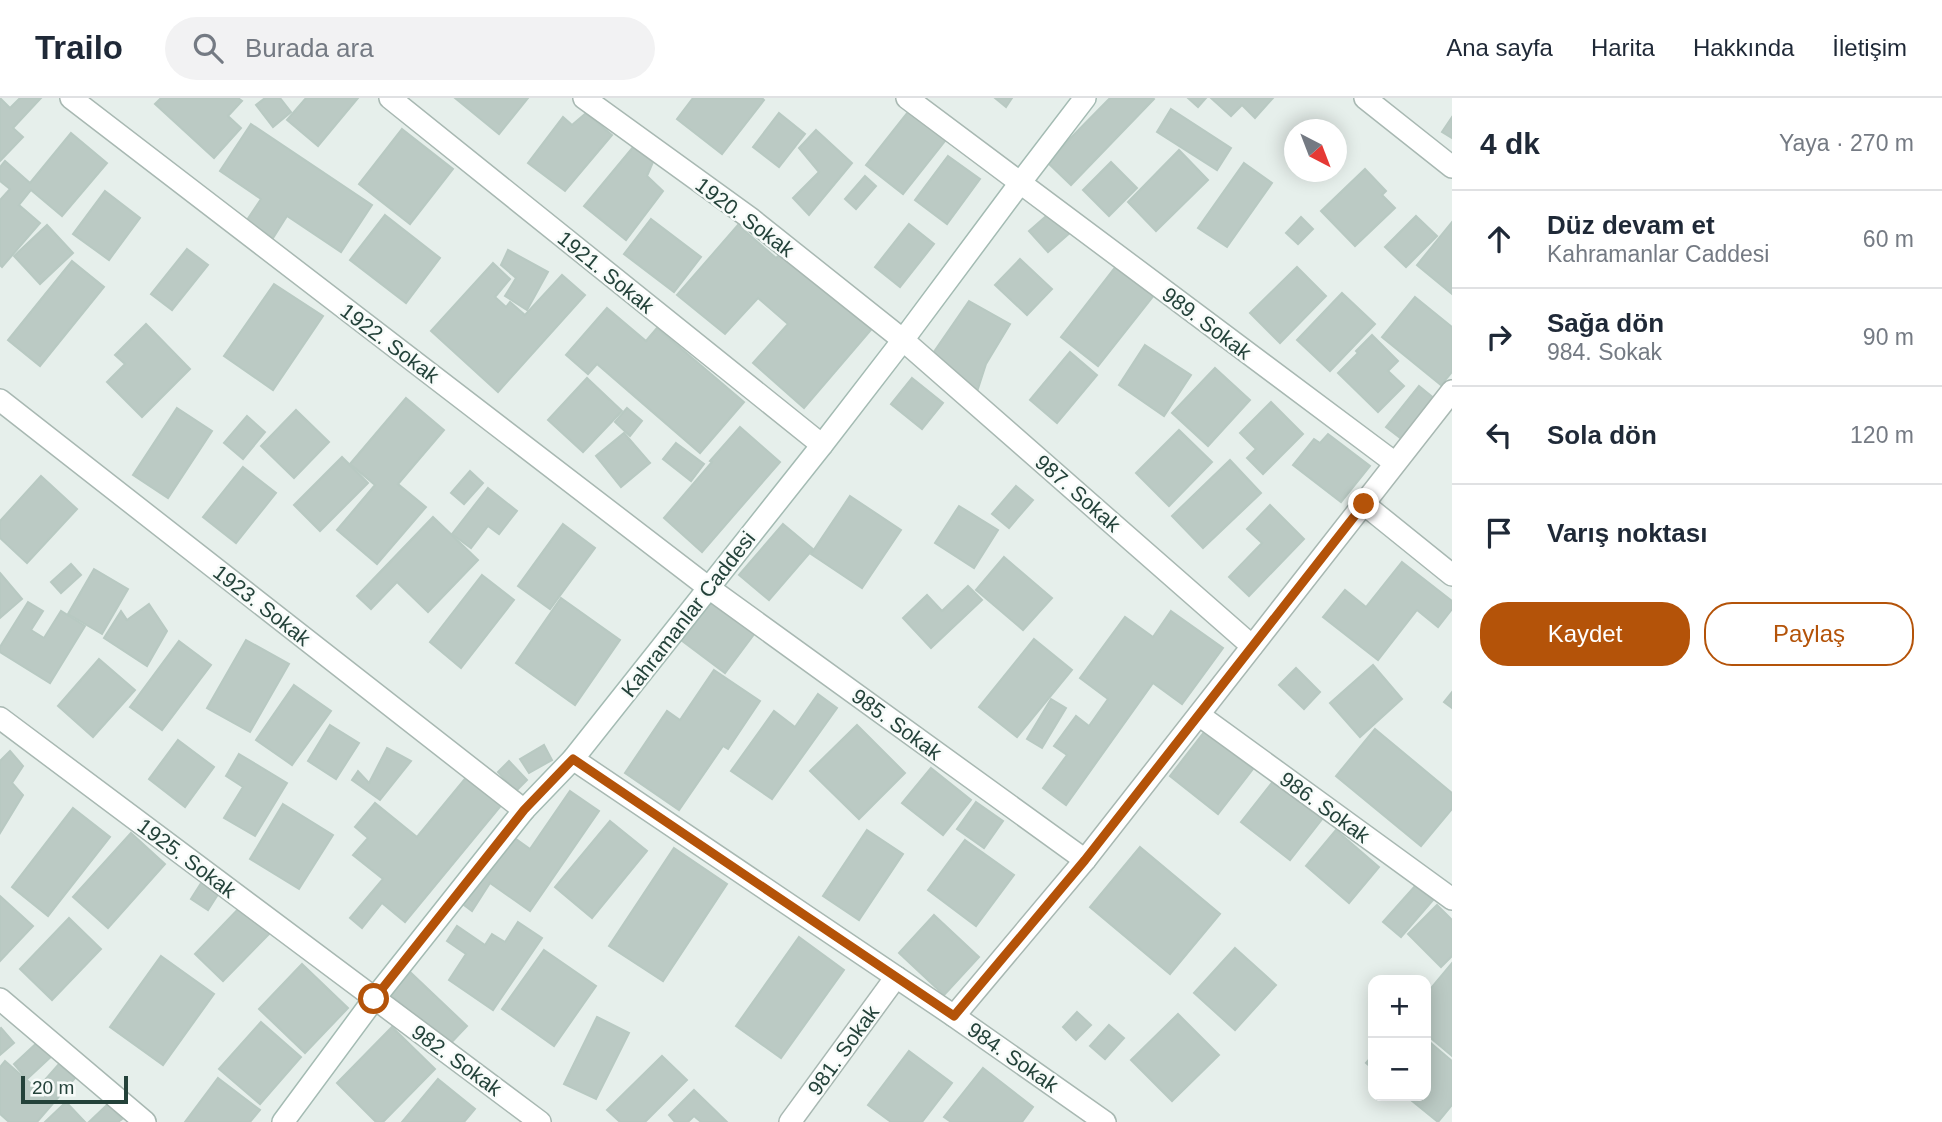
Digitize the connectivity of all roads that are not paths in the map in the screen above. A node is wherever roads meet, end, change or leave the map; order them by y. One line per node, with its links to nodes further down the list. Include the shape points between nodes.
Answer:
1 (71, 98): 16 (street, 1922. Sokak)
2 (390, 98): 12 (street, 1921. Sokak)
3 (584, 98): 9 (street, 1920. Sokak, via 750,218)
4 (907, 98): 8 (street, 989. Sokak)
5 (1085, 98): 8 (street, Kahramanlar Caddesi)
6 (1364, 98): 7 (street)
7 (1452, 167)
8 (1020, 183): 9 (street, Kahramanlar Caddesi); 13 (street, 989. Sokak)
9 (903, 340): 12 (street, Kahramanlar Caddesi); 17 (street, 987. Sokak)
10 (1452, 391): 13 (street)
11 (0, 400): 21 (street, 1923. Sokak)
12 (822, 445): 16 (street, Kahramanlar Caddesi)
13 (1395, 463): 14 (street)
14 (1364, 504): 15 (street); 17 (street)
15 (1452, 575)
16 (709, 588): 20 (street, Kahramanlar Caddesi); 22 (street, 985. Sokak)
17 (1252, 646): 18 (street)
18 (1199, 715): 22 (street); 23 (street, 986. Sokak)
19 (0, 718): 26 (street, 1925. Sokak)
20 (573, 759): 21 (street, Kahramanlar Caddesi); 24 (street, 984. Sokak)
21 (524, 810): 26 (street, Kahramanlar Caddesi)
22 (1085, 860): 27 (street)
23 (1452, 899)
24 (896, 978): 27 (street, 984. Sokak); 32 (street, 981. Sokak)
25 (0, 999): 29 (street)
26 (374, 999): 30 (street, Kahramanlar Caddesi); 31 (street, 982. Sokak)
27 (954, 1016): 28 (street, 984. Sokak)
28 (1079, 1115): 33 (street, 984. Sokak)
29 (145, 1122)
30 (283, 1122)
31 (541, 1122)
32 (790, 1122)
33 (1105, 1122)

